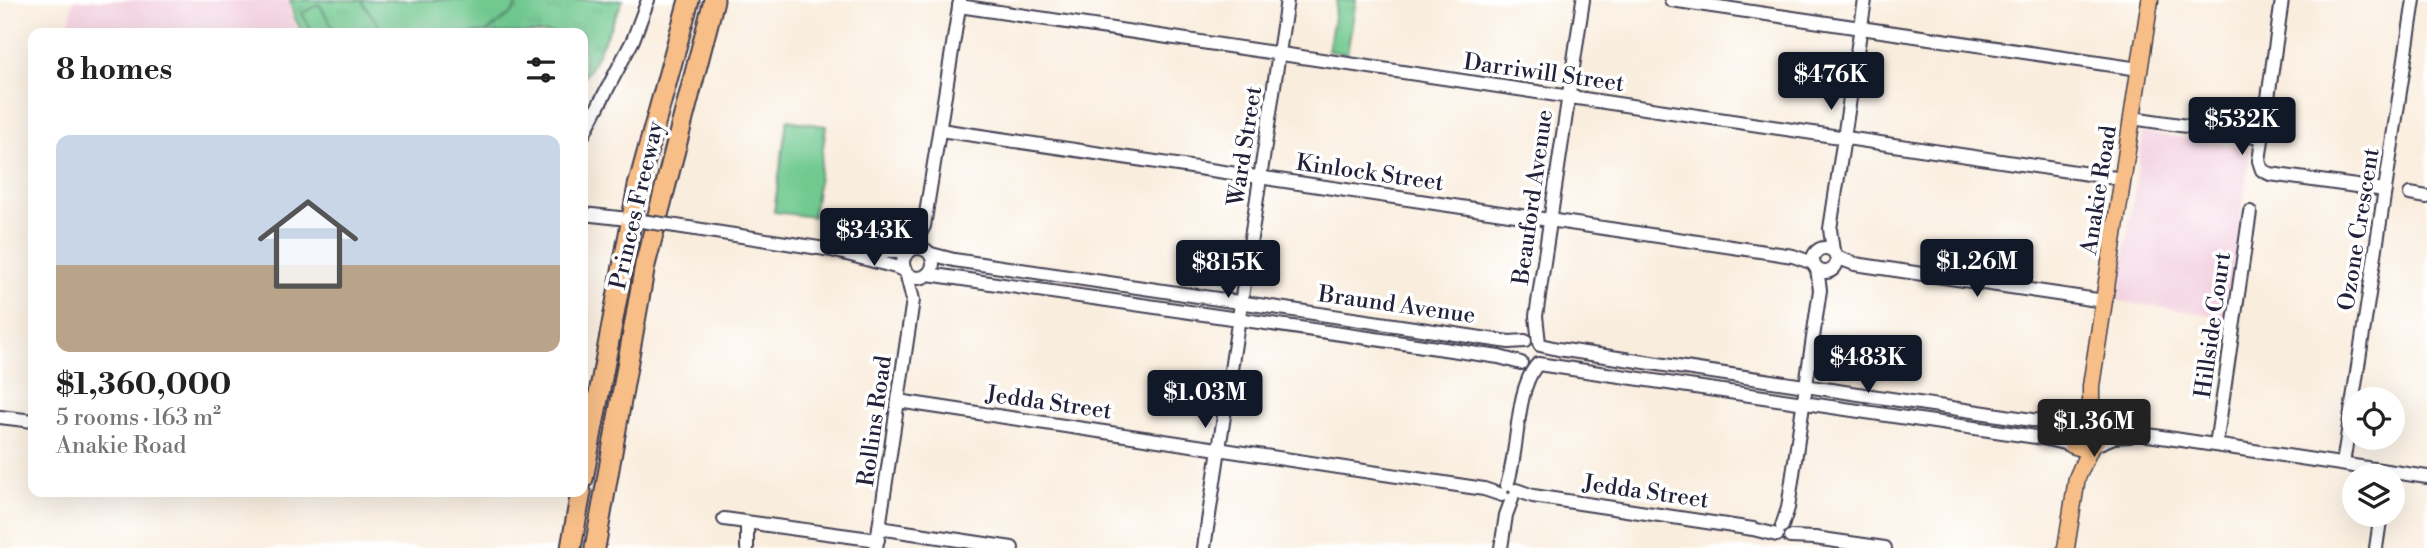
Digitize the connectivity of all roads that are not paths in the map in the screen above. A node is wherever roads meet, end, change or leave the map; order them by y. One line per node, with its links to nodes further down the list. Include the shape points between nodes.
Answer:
1 (648, 0): 17 (street, via 633,40)
2 (689, 0): 59 (highway, Princes Freeway, via 638,186)
3 (714, 0): 72 (highway, Princes Freeway, via 645,265)
4 (1287, 0): 13 (street, Ward Street)
5 (1583, 0): 15 (street, Beauford Avenue)
6 (1671, 0): 12 (street)
7 (1865, 0): 12 (street)
8 (2150, 0): 14 (main road, Anakie Road)
9 (2282, 0): 20 (street)
10 (2414, 0): 23 (street, Ozone Crescent)
11 (959, 3): 13 (street, Darriwill Street); 18 (street)
12 (1860, 28): 14 (street); 19 (street)
13 (1279, 54): 15 (street, Darriwill Street); 21 (street, Ward Street)
14 (2139, 69): 16 (main road, Anakie Road)
15 (1569, 97): 19 (street, Darriwill Street); 28 (street, Beauford Avenue)
16 (2132, 118): 20 (street); 22 (main road, Anakie Road)
17 (588, 126)
18 (940, 130): 21 (street, Kinlock Street); 29 (street)
19 (1844, 137): 22 (street, Darriwill Street); 33 (street)
20 (2262, 137): 23 (street, via 2259,161 2262,170 2270,174)
21 (1260, 177): 28 (street, Kinlock Street); 38 (street, Ward Street)
22 (2122, 179): 37 (main road, Anakie Road)
23 (2385, 190): 60 (street, Ozone Crescent)
24 (2410, 194): 25 (street)
25 (2427, 197)
26 (2250, 212): 56 (street, Hillside Court)
27 (588, 215): 30 (street, bridge)
28 (1549, 220): 33 (street, Kinlock Street); 40 (street, Beauford Avenue)
29 (924, 226): 31 (street); 32 (street)
30 (832, 250): 31 (street); 34 (street)
31 (910, 251): 32 (street, via 920,248); 34 (street, via 904,259)
32 (930, 254): 35 (street, via 932,265); 38 (street, Braund Avenue)
33 (1825, 260): 37 (street, Kinlock Street); 44 (street)
34 (906, 272): 35 (street, via 916,278); 36 (street, Rollins Road)
35 (927, 275): 36 (street, Rollins Road); 39 (street, Braund Avenue)
36 (913, 300): 46 (street, Rollins Road)
37 (2104, 301): 45 (main road, Anakie Road)
38 (1241, 303): 39 (street, Ward Street); 40 (street, Braund Avenue)
39 (1239, 318): 41 (street, Braund Avenue); 58 (street, Ward Street)
40 (1533, 342): 41 (street, via 1520,350); 42 (street, via 1541,355); 44 (street, Braund Avenue)
41 (1521, 363): 42 (street, via 1528,368); 43 (street)
42 (1537, 365): 43 (street); 47 (street)
43 (1525, 385): 64 (street)
44 (1807, 386): 47 (street); 48 (street, Braund Avenue)
45 (2091, 386): 51 (main road, Anakie Road); 52 (main road, Anakie Road, via 2091,409)
46 (898, 401): 58 (street, Jedda Street); 70 (street, Rollins Road)
47 (1804, 402): 53 (street); 69 (street)
48 (1972, 411): 51 (street, Braund Avenue); 53 (street)
49 (0, 417): 50 (street)
50 (28, 420)
51 (2076, 421): 52 (main road, via 2087,417); 55 (main road, via 2070,433)
52 (2097, 423): 54 (street); 57 (main road, via 2098,436)
53 (1970, 427): 55 (street)
54 (2148, 435): 56 (street); 57 (street, via 2116,437)
55 (2072, 445): 57 (main road, via 2081,449); 63 (main road)
56 (2216, 445): 60 (street)
57 (2091, 446): 63 (main road)
58 (1219, 449): 64 (street, Jedda Street); 75 (street, Ward Street)
59 (588, 452)
60 (2343, 464)
61 (2405, 475): 62 (street)
62 (2427, 477)
63 (2077, 478): 78 (main road)
64 (1510, 492): 69 (street, Jedda Street); 76 (street)
65 (580, 497): 71 (highway)
66 (724, 519): 67 (street)
67 (747, 523): 70 (street); 73 (street)
68 (2379, 527): 79 (street)
69 (1784, 536): 77 (street, Jedda Street)
70 (878, 539): 74 (street)
71 (571, 548)
72 (595, 548)
73 (747, 548)
74 (1012, 548)
75 (1204, 548)
76 (1501, 548)
77 (1885, 548)
78 (2066, 548)
79 (2376, 548)

